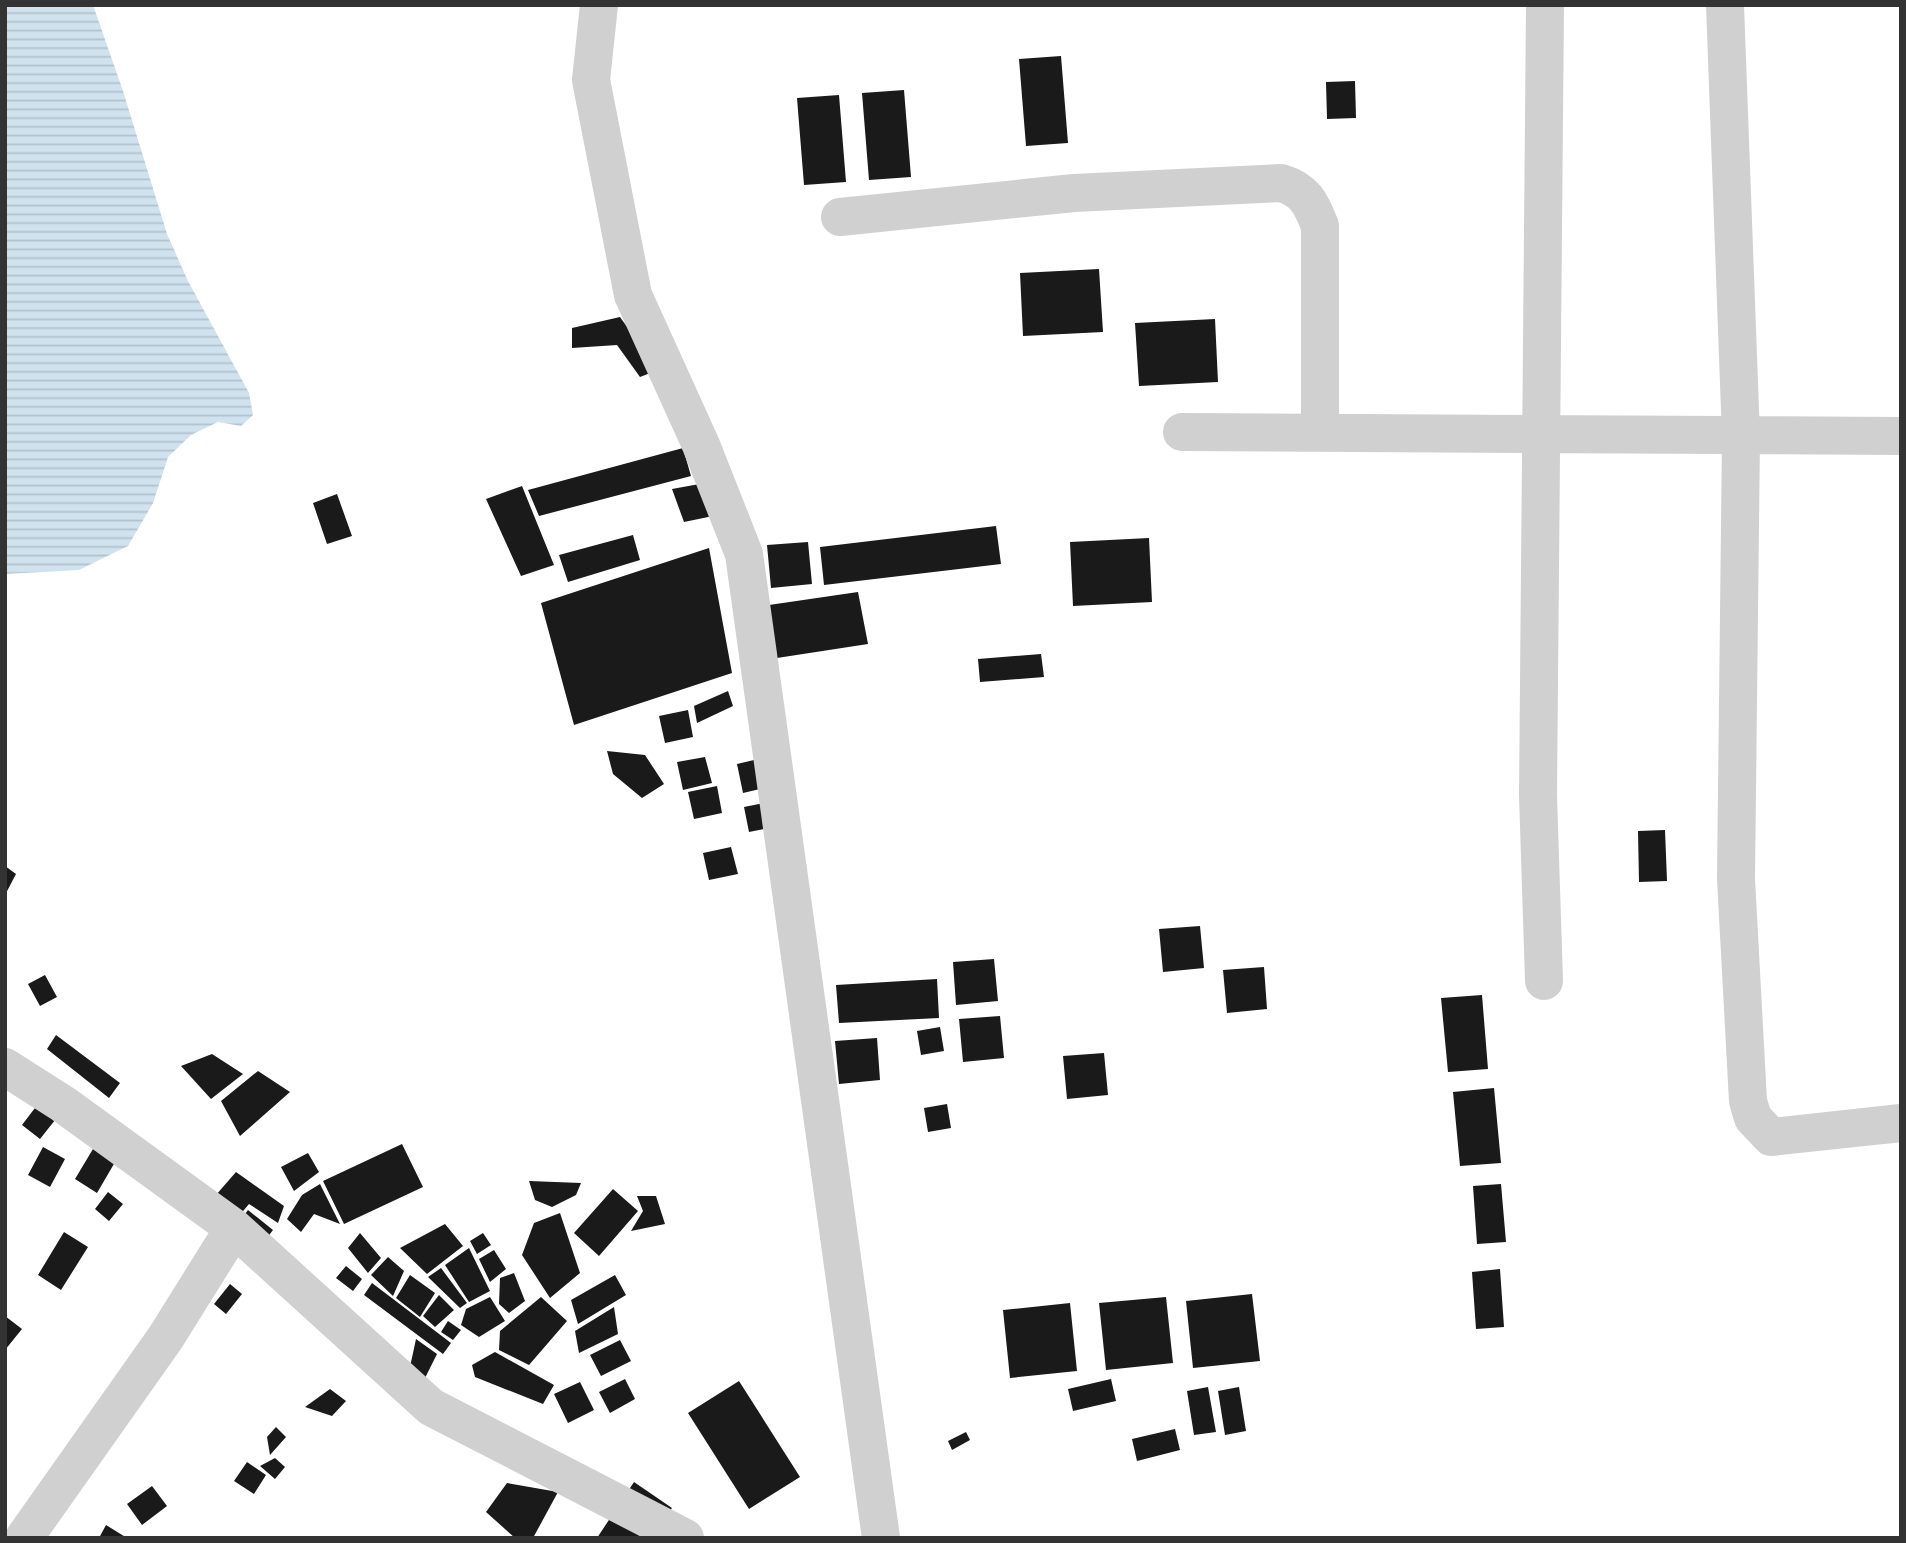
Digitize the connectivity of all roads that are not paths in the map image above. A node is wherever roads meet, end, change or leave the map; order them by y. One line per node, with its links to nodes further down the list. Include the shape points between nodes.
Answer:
1 (599, 5): 16 (street, via 592,80 633,295 744,554)
2 (1545, 5): 7 (street)
3 (1725, 5): 8 (street)
4 (840, 217): 5 (street, via 1074,193 1281,183 1297,187 1309,200 1320,226)
5 (1320, 430): 6 (street); 7 (street)
6 (1182, 432)
7 (1542, 436): 8 (street); 10 (street, via 1538,794)
8 (1741, 436): 9 (street); 12 (street, via 1736,879 1748,1101 1752,1118 1771,1137)
9 (1901, 436)
10 (1544, 981)
11 (5, 1067): 13 (street)
12 (1901, 1123)
13 (234, 1228): 14 (street, via 166,1337); 15 (street, via 430,1407)
14 (24, 1538)
15 (685, 1538)
16 (881, 1538)

